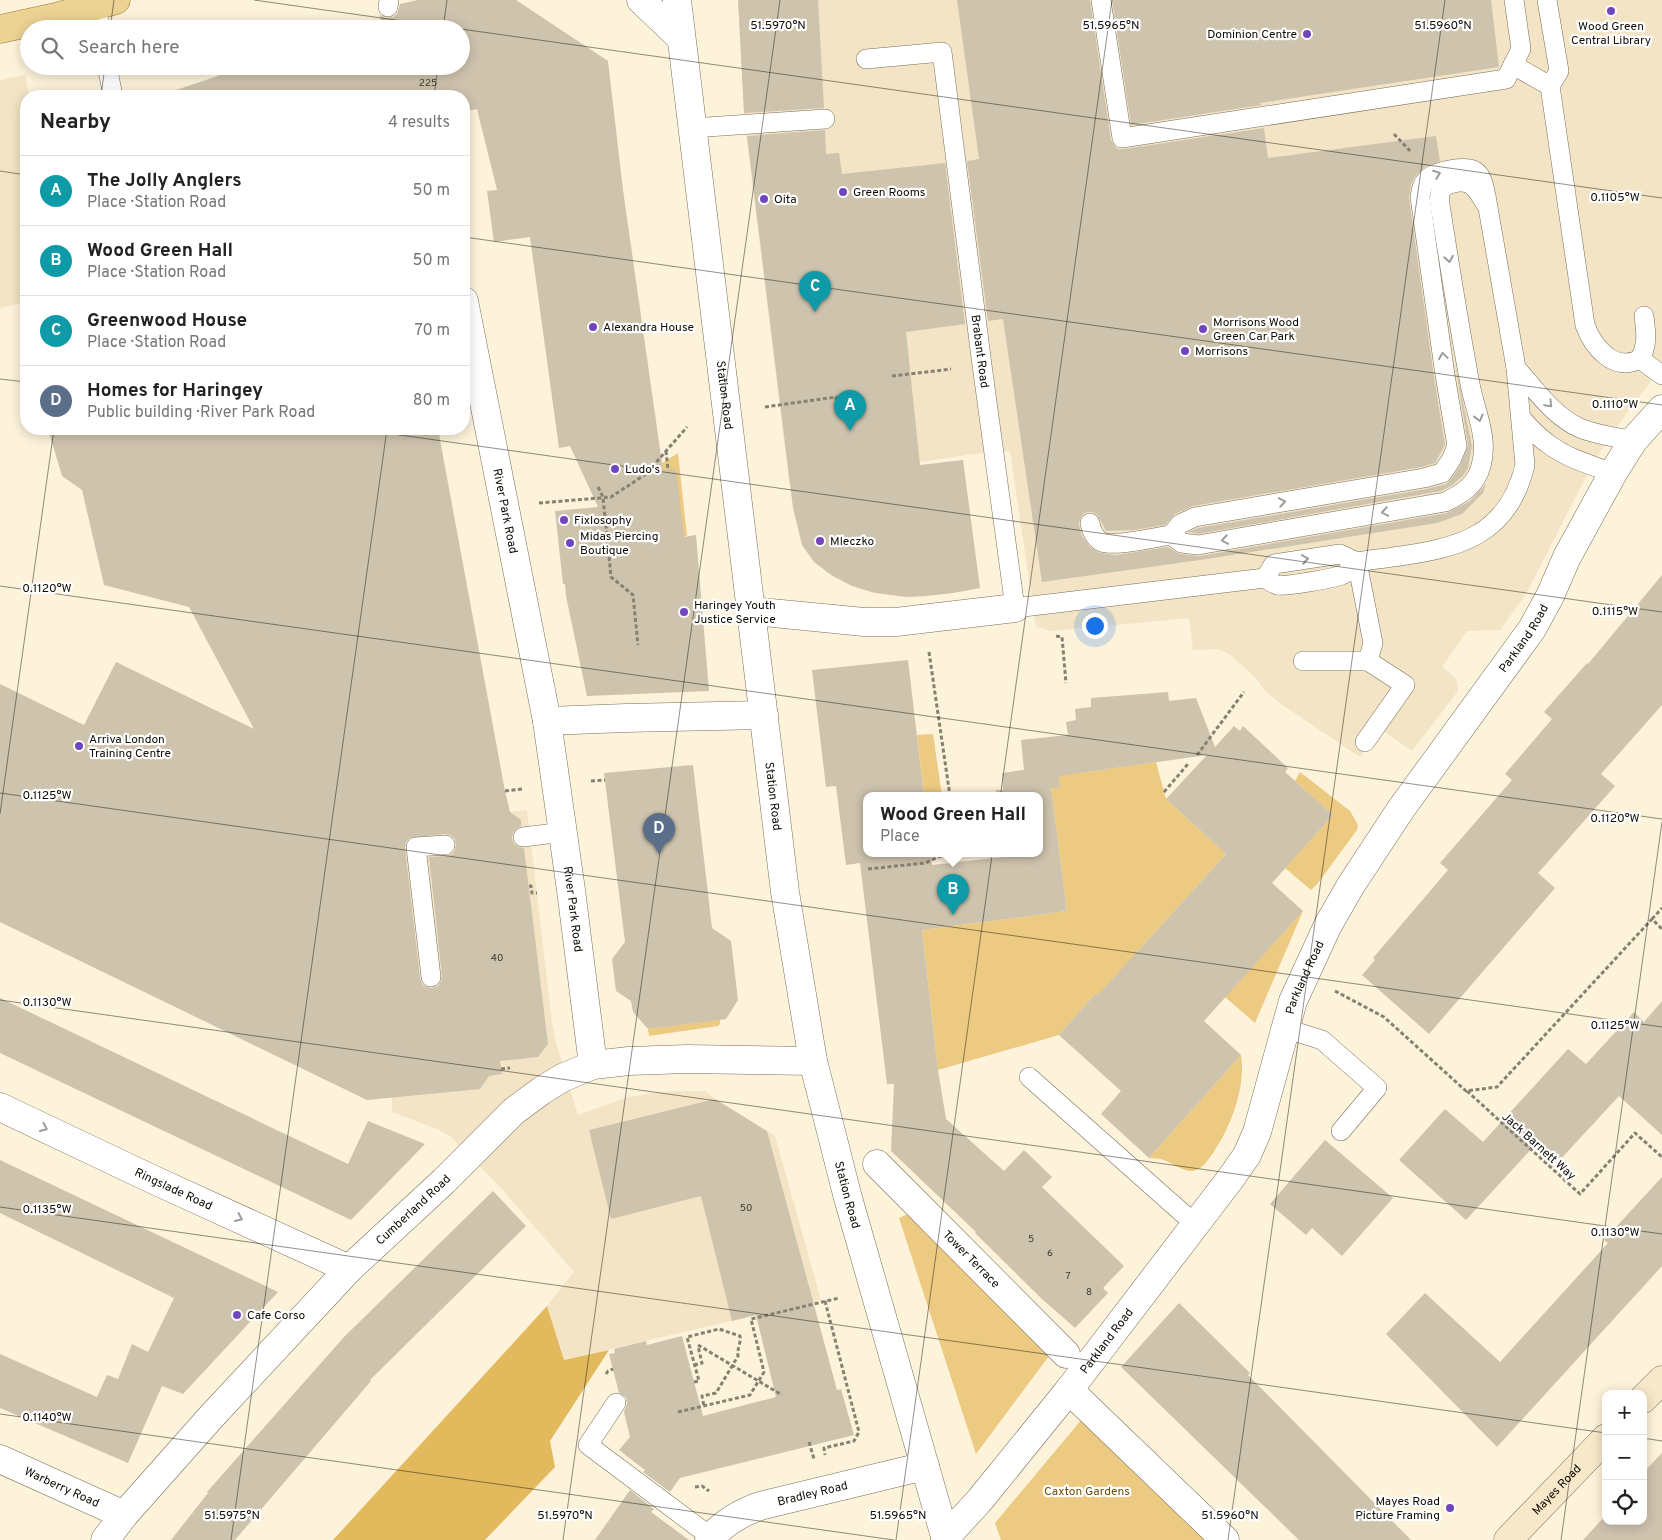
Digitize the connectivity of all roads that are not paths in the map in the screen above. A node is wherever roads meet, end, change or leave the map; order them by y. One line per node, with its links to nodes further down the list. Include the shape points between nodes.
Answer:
1 (641, 0): 10 (street)
2 (677, 0): 10 (street, Station Road)
3 (1101, 0): 12 (lane, via 1122,138 1506,79)
4 (1514, 0): 12 (lane, via 1521,49)
5 (1547, 0): 14 (lane, via 1559,71)
6 (104, 12): 7 (main road)
7 (41, 20)
8 (20, 24): 9 (main road)
9 (0, 28)
10 (681, 38): 17 (street, Station Road)
11 (866, 59): 31 (lane, Brabant Road, via 942,52)
12 (1513, 66): 14 (lane)
13 (109, 75): 15 (lane)
14 (1550, 86): 21 (lane, via 1585,325 1596,348 1608,358 1632,364)
15 (112, 90)
16 (825, 119): 17 (lane)
17 (692, 128): 32 (street, Station Road)
18 (1487, 202): 22 (lane); 29 (lane, one-way to 18, via 1180,524 1195,517 1442,473 1457,446 1421,189 1432,175 1466,168 1477,172 1482,179); 29 (lane, one-way to 29, via 1470,184 1462,182 1445,186 1441,191 1441,211 1470,386 1484,446 1481,467 1472,485 1445,502 1198,545 1182,543)
19 (1644, 316): 21 (lane, via 1647,339)
20 (470, 332): 36 (street, River Park Road)
21 (1640, 359): 23 (lane)
22 (1516, 368): 25 (lane); 26 (lane, one-way to 26, via 1567,421 1582,429)
23 (1662, 375)
24 (1662, 409): 26 (street, Parkland Road)
25 (1521, 418): 27 (lane, via 1548,444); 30 (lane, via 1525,465 1521,480 1509,507 1488,528 1457,545)
26 (1633, 441): 27 (street, Parkland Road)
27 (1613, 473): 42 (street, Parkland Road, via 1532,629 1401,809 1342,901 1304,975)
28 (1090, 523): 29 (lane, via 1101,542 1114,544)
29 (1172, 535)
30 (1357, 562): 31 (lane, via 1340,554 1274,564 1264,578); 34 (lane, via 1372,643)
31 (1016, 608): 32 (street, via 896,622)
32 (752, 611): 35 (street, Station Road)
33 (1303, 661): 34 (lane)
34 (1368, 661): 37 (lane, via 1404,685)
35 (764, 715): 36 (street); 43 (street, Station Road, via 785,892)
36 (546, 721): 38 (street, River Park Road)
37 (1365, 742)
38 (564, 832): 39 (lane); 44 (street, River Park Road)
39 (523, 837)
40 (445, 845): 41 (lane, via 416,847)
41 (431, 977)
42 (1284, 1028): 47 (lane, via 1322,1040 1377,1088); 49 (street, Parkland Road, via 1257,1132 1247,1155)
43 (813, 1061): 44 (street, Cumberland Road, via 647,1060); 58 (street, Station Road, via 848,1198)
44 (593, 1065): 50 (street, Cumberland Road, via 562,1078 514,1111)
45 (1029, 1077): 49 (lane)
46 (0, 1107): 50 (street, Ringslade Road, one-way to 50)
47 (1341, 1131)
48 (877, 1164): 51 (street, Tower Terrace)
49 (1196, 1225): 53 (street, Parkland Road)
50 (348, 1269): 59 (street, Cumberland Road)
51 (1066, 1354)
52 (1662, 1380): 54 (main road)
53 (1069, 1390): 61 (street, Parkland Road); 63 (street)
54 (1647, 1395)
55 (616, 1403): 60 (lane, via 581,1446)
56 (1602, 1442): 64 (main road, Mayes Road)
57 (0, 1459): 59 (street, Warberry Road)
58 (925, 1466): 60 (street, Bradley Road, via 760,1506 733,1519); 61 (street, Station Road)
59 (124, 1515): 62 (street, Cumberland Road)
60 (710, 1539)
61 (946, 1539)
62 (105, 1540)
63 (1225, 1540)
64 (1508, 1540)

